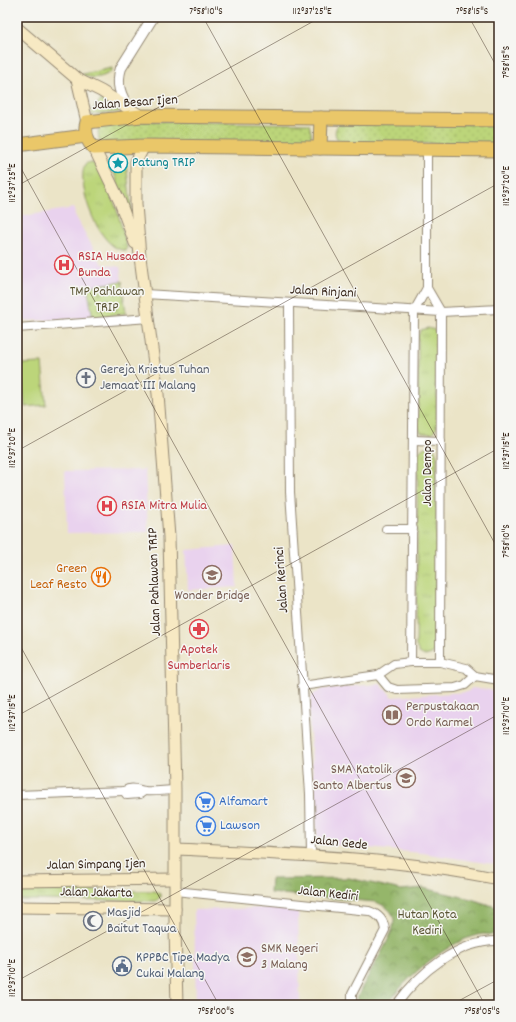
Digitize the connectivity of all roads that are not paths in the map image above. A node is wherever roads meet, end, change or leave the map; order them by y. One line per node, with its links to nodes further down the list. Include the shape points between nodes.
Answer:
1 (153, 17): 4 (street, via 121,68 118,78 120,91)
2 (17, 28): 3 (main road)
3 (77, 79): 4 (main road); 8 (main road)
4 (130, 109): 5 (main road)
5 (141, 116): 6 (main road, Jalan Besar Ijen); 8 (main road, Jalan Besar Ijen)
6 (321, 118): 7 (main road, Jalan Besar Ijen); 13 (main road)
7 (499, 120)
8 (87, 122): 9 (main road, Jalan Besar Ijen)
9 (86, 136): 10 (main road); 12 (main road)
10 (17, 145)
11 (144, 146): 12 (main road); 13 (main road); 16 (main road, Jalan Pahlawan TRIP, via 136,162 135,178)
12 (94, 148): 16 (main road, Jalan Pahlawan TRIP, via 120,202)
13 (320, 148): 14 (main road)
14 (427, 149): 15 (main road); 17 (street, Jalan Dempo)
15 (499, 150)
16 (140, 257): 18 (main road, Jalan Pahlawan TRIP)
17 (427, 288): 21 (street, Jalan Dempo); 22 (street)
18 (145, 294): 19 (street, Jalan Rinjani); 23 (main road, Jalan Pahlawan TRIP)
19 (289, 304): 21 (street, Jalan Rinjani); 34 (street, Jalan Kerinci, via 290,492)
20 (499, 309): 22 (street, Jalan Rinjani)
21 (414, 311): 22 (street, Jalan Rinjani); 25 (street, Jalan Dempo)
22 (441, 312): 26 (street, Jalan Dempo)
23 (149, 318): 24 (street); 35 (main road, Jalan Pahlawan TRIP, via 158,394 169,537)
24 (17, 328)
25 (414, 440): 26 (street); 28 (street, Jalan Dempo)
26 (441, 440): 30 (street, Jalan Dempo)
27 (386, 529): 28 (street)
28 (413, 529): 29 (street, Jalan Dempo)
29 (411, 662): 30 (street); 31 (street, via 394,664)
30 (440, 662): 32 (street, via 466,668)
31 (378, 675): 32 (street, via 388,687 397,690 456,688 465,685); 34 (street)
32 (475, 676): 33 (street)
33 (499, 680)
34 (302, 686): 38 (street, Jalan Kerinci, via 310,794)
35 (175, 790): 36 (street, via 144,791 140,794 127,794 124,791); 37 (main road, Jalan Pahlawan TRIP)
36 (17, 795)
37 (176, 849): 38 (main road, Jalan Gede); 39 (main road, Jalan Pahlawan TRIP)
38 (311, 855): 40 (main road, Jalan Gede, via 408,865)
39 (175, 879): 41 (main road, Jalan Simpang Ijen); 42 (main road, Jalan Pahlawan TRIP)
40 (499, 879)
41 (17, 881)
42 (175, 891): 44 (main road, Jalan Pahlawan TRIP); 47 (street, Jalan Kediri, via 375,913 382,920 385,930 352,994 351,998)
43 (17, 907): 44 (main road, Jalan Jakarta)
44 (175, 909): 46 (main road, Jalan Pahlawan TRIP)
45 (499, 941): 48 (street, via 478,943 445,958 416,981)
46 (177, 1005)
47 (355, 1005)
48 (396, 1005)

